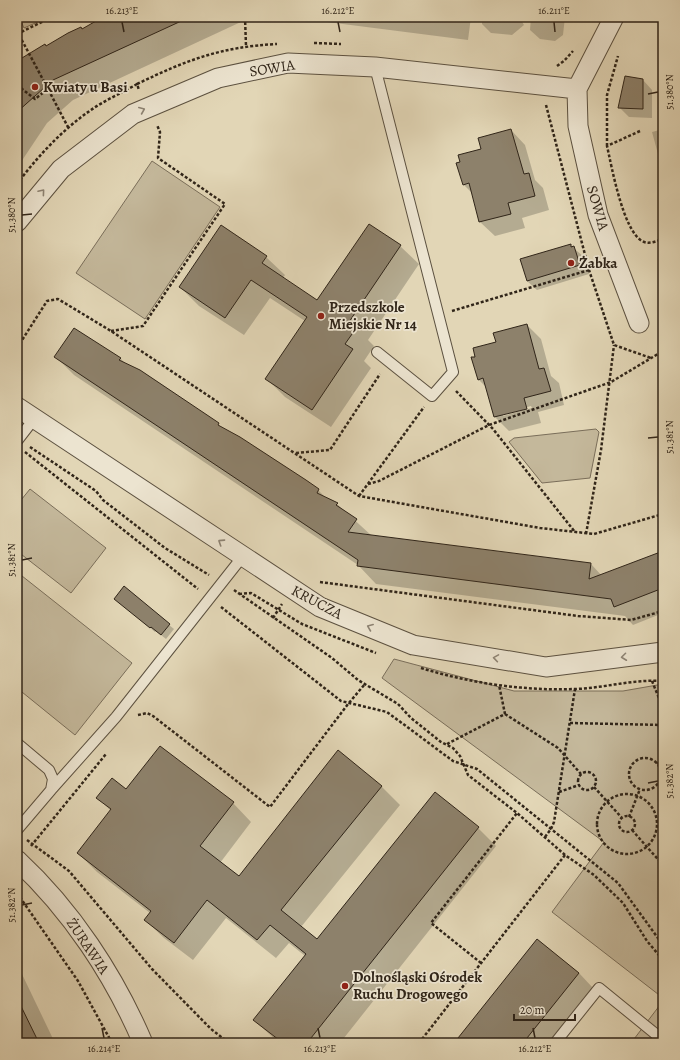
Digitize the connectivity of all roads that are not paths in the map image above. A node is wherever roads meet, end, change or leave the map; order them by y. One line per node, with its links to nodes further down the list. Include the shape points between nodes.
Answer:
1 (614, 17): 3 (street, SOWIA)
2 (375, 67): 3 (street, SOWIA); 4 (street, SOWIA, one-way to 2, via 61,169 133,114 218,78 288,63); 6 (lane, via 453,372 432,396)
3 (577, 89): 5 (street, SOWIA, via 578,126 598,216)
4 (17, 222)
5 (639, 323)
6 (377, 352)
7 (17, 407): 8 (street, KRUCZA)
8 (34, 419): 9 (lane); 10 (street, KRUCZA, one-way to 8)
9 (18, 440)
10 (243, 556): 11 (street, KRUCZA, one-way to 10, via 546,666 413,645 320,607); 13 (lane, via 116,717)
11 (663, 652)
12 (17, 743): 13 (lane, via 49,770 53,779)
13 (51, 790): 14 (lane)
14 (20, 833)
15 (17, 860): 17 (street, ŻURAWIA, via 37,879 73,922 129,1011)
16 (663, 1040): 18 (lane, via 599,988)
17 (143, 1043)
18 (555, 1043)

